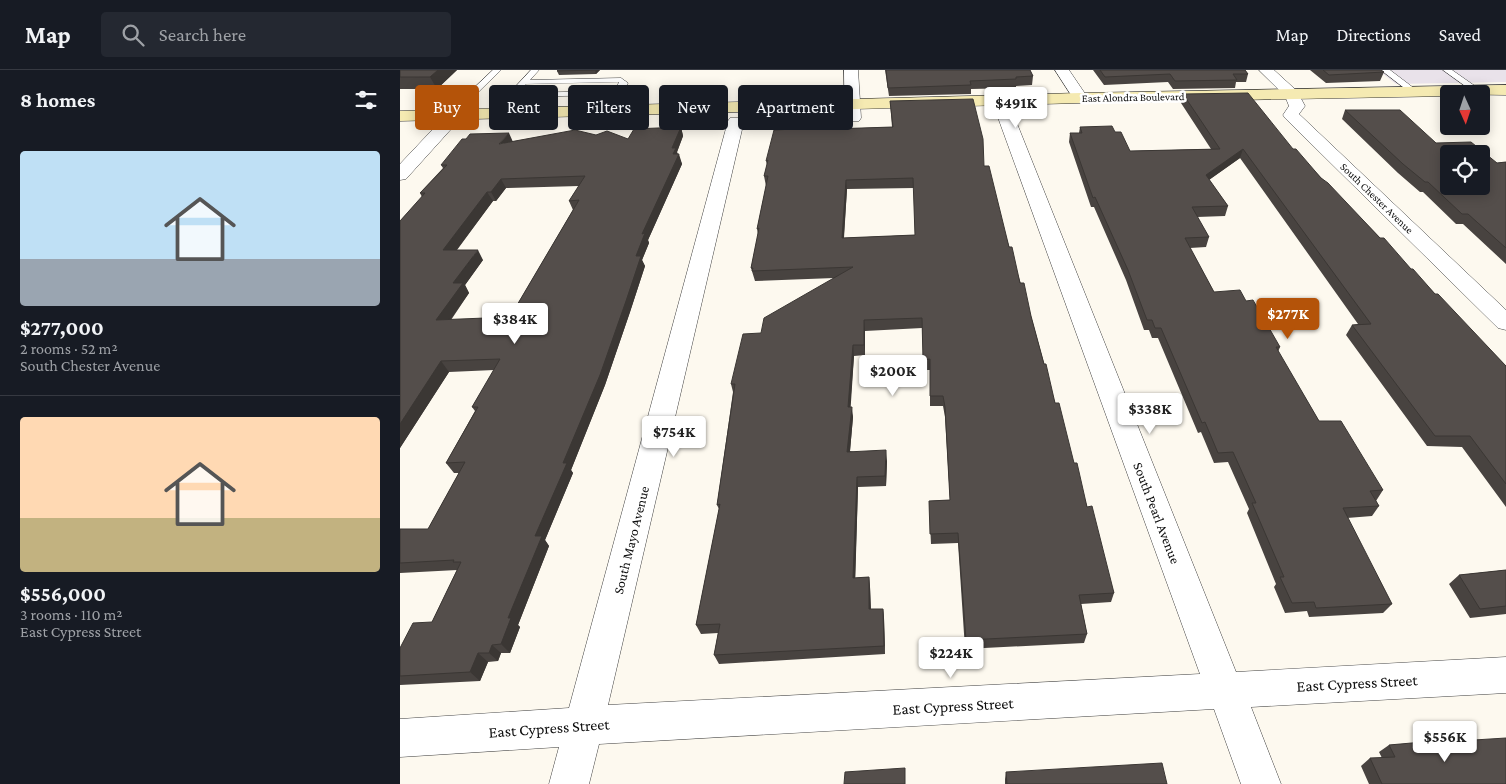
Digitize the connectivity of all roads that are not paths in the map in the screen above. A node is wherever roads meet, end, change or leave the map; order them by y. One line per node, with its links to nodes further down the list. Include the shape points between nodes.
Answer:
1 (497, 70): 12 (lane)
2 (535, 70): 8 (lane)
3 (851, 70): 10 (street)
4 (1062, 70): 18 (street)
5 (1266, 70): 19 (street)
6 (1385, 70): 14 (lane)
7 (1447, 70): 11 (lane)
8 (524, 82): 9 (lane); 15 (lane, via 622,77 624,83 620,90 610,93)
9 (521, 85)
10 (851, 85)
11 (1464, 85)
12 (479, 87)
13 (1506, 90): 17 (main road, East Alondra Boulevard)
14 (1415, 92): 16 (main road, East Alondra Boulevard); 19 (main road, East Alondra Boulevard)
15 (558, 94)
16 (1440, 94)
17 (1490, 95)
18 (1080, 98): 19 (main road, East Alondra Boulevard); 23 (main road, East Alondra Boulevard)
19 (1295, 100): 21 (main road, East Alondra Boulevard); 23 (main road, East Alondra Boulevard); 34 (street, South Chester Avenue, via 1291,115)
20 (1490, 100): 22 (main road, East Alondra Boulevard)
21 (1440, 104)
22 (1506, 104)
23 (1003, 107): 24 (main road, East Alondra Boulevard); 36 (street, South Pearl Avenue)
24 (853, 111)
25 (738, 112): 26 (main road, East Alondra Boulevard)
26 (558, 113)
27 (415, 115): 28 (main road, East Alondra Boulevard)
28 (400, 116)
29 (736, 121): 30 (main road, East Alondra Boulevard); 37 (street, South Mayo Avenue)
30 (479, 129)
31 (441, 130): 32 (main road, East Alondra Boulevard); 33 (street)
32 (400, 131)
33 (400, 175)
34 (1506, 323)
35 (1506, 675): 36 (street, East Cypress Street)
36 (1225, 691): 37 (street, East Cypress Street); 40 (street, South Pearl Avenue)
37 (584, 726): 38 (street, East Cypress Street); 39 (street, South Mayo Avenue)
38 (400, 738)
39 (569, 784)
40 (1261, 784)

